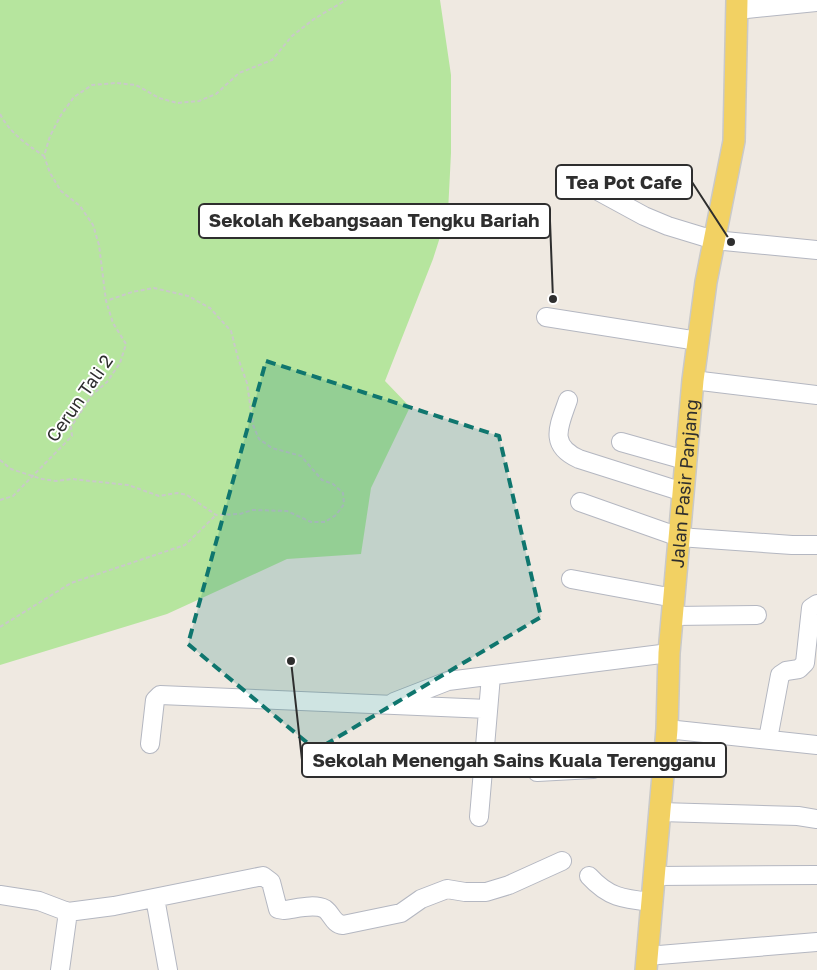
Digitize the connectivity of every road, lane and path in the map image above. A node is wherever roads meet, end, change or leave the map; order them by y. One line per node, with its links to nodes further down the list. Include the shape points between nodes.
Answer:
1 (346, 0): 5 (path, via 292,36 272,60 239,73 216,94 199,101 177,102 159,98 136,85 92,85 74,97 61,115)
2 (817, 2): 3 (street)
3 (737, 5): 7 (main road, Jalan Pasir Panjang, via 734,141)
4 (0, 114): 5 (path, via 23,142)
5 (44, 156): 9 (path, via 61,191 80,206 93,225 99,245)
6 (587, 185): 7 (street, via 644,216)
7 (714, 240): 8 (street); 11 (main road, Jalan Pasir Panjang)
8 (817, 250)
9 (106, 301): 18 (path, Cerun Tali 2, via 113,322 126,344 120,363 108,382 92,395 71,427 72,436); 22 (path, via 154,288 188,296 210,308 231,331 248,384 253,425 259,439 272,448 301,456 322,480 333,484 342,493 344,504 325,522 311,522 287,511 252,510)
10 (546, 317): 11 (street)
11 (698, 341): 12 (main road, Jalan Pasir Panjang)
12 (692, 380): 13 (street); 17 (main road, Jalan Pasir Panjang)
13 (817, 395)
14 (568, 400): 19 (street, via 559,425 559,438 568,454)
15 (621, 442): 17 (street)
16 (0, 460): 18 (path, via 11,469)
17 (685, 460): 19 (main road, Jalan Pasir Panjang)
18 (32, 475): 20 (path, via 13,496); 22 (path, via 56,481 72,479 128,485 159,496 187,495)
19 (683, 492): 23 (main road, Jalan Pasir Panjang)
20 (0, 500)
21 (580, 502): 23 (street)
22 (216, 515): 29 (path, via 184,545 71,583)
23 (679, 536): 24 (street); 27 (main road, Jalan Pasir Panjang)
24 (817, 545)
25 (571, 579): 27 (street)
26 (817, 604): 35 (street, via 812,608 805,663 800,669 780,675)
27 (673, 607): 28 (street); 30 (main road, Jalan Pasir Panjang)
28 (757, 615)
29 (0, 627)
30 (670, 653): 31 (street); 34 (main road, Jalan Pasir Panjang)
31 (491, 676): 32 (street, via 448,681); 33 (street)
32 (386, 704): 33 (street); 36 (street, via 160,694 155,700)
33 (488, 709): 41 (street)
34 (667, 729): 35 (street); 38 (main road, Jalan Pasir Panjang)
35 (768, 739): 37 (street)
36 (150, 744)
37 (817, 745)
38 (664, 763): 39 (street, via 610,761 593,769); 40 (main road, Jalan Pasir Panjang)
39 (537, 772)
40 (660, 812): 42 (street); 46 (main road, Jalan Pasir Panjang)
41 (479, 817)
42 (817, 819)
43 (562, 861): 48 (street, via 486,892 447,889 421,899 401,913 343,925 323,908 278,908 271,882 263,876)
44 (817, 875): 46 (street)
45 (589, 876): 49 (street, via 617,898)
46 (655, 876): 49 (main road, Jalan Pasir Panjang)
47 (0, 895): 50 (street, via 39,902)
48 (155, 898): 50 (street); 54 (street)
49 (652, 902): 52 (main road, Jalan Pasir Panjang)
50 (68, 912): 53 (street)
51 (817, 942): 52 (street)
52 (646, 963)
53 (60, 970)
54 (168, 970)

